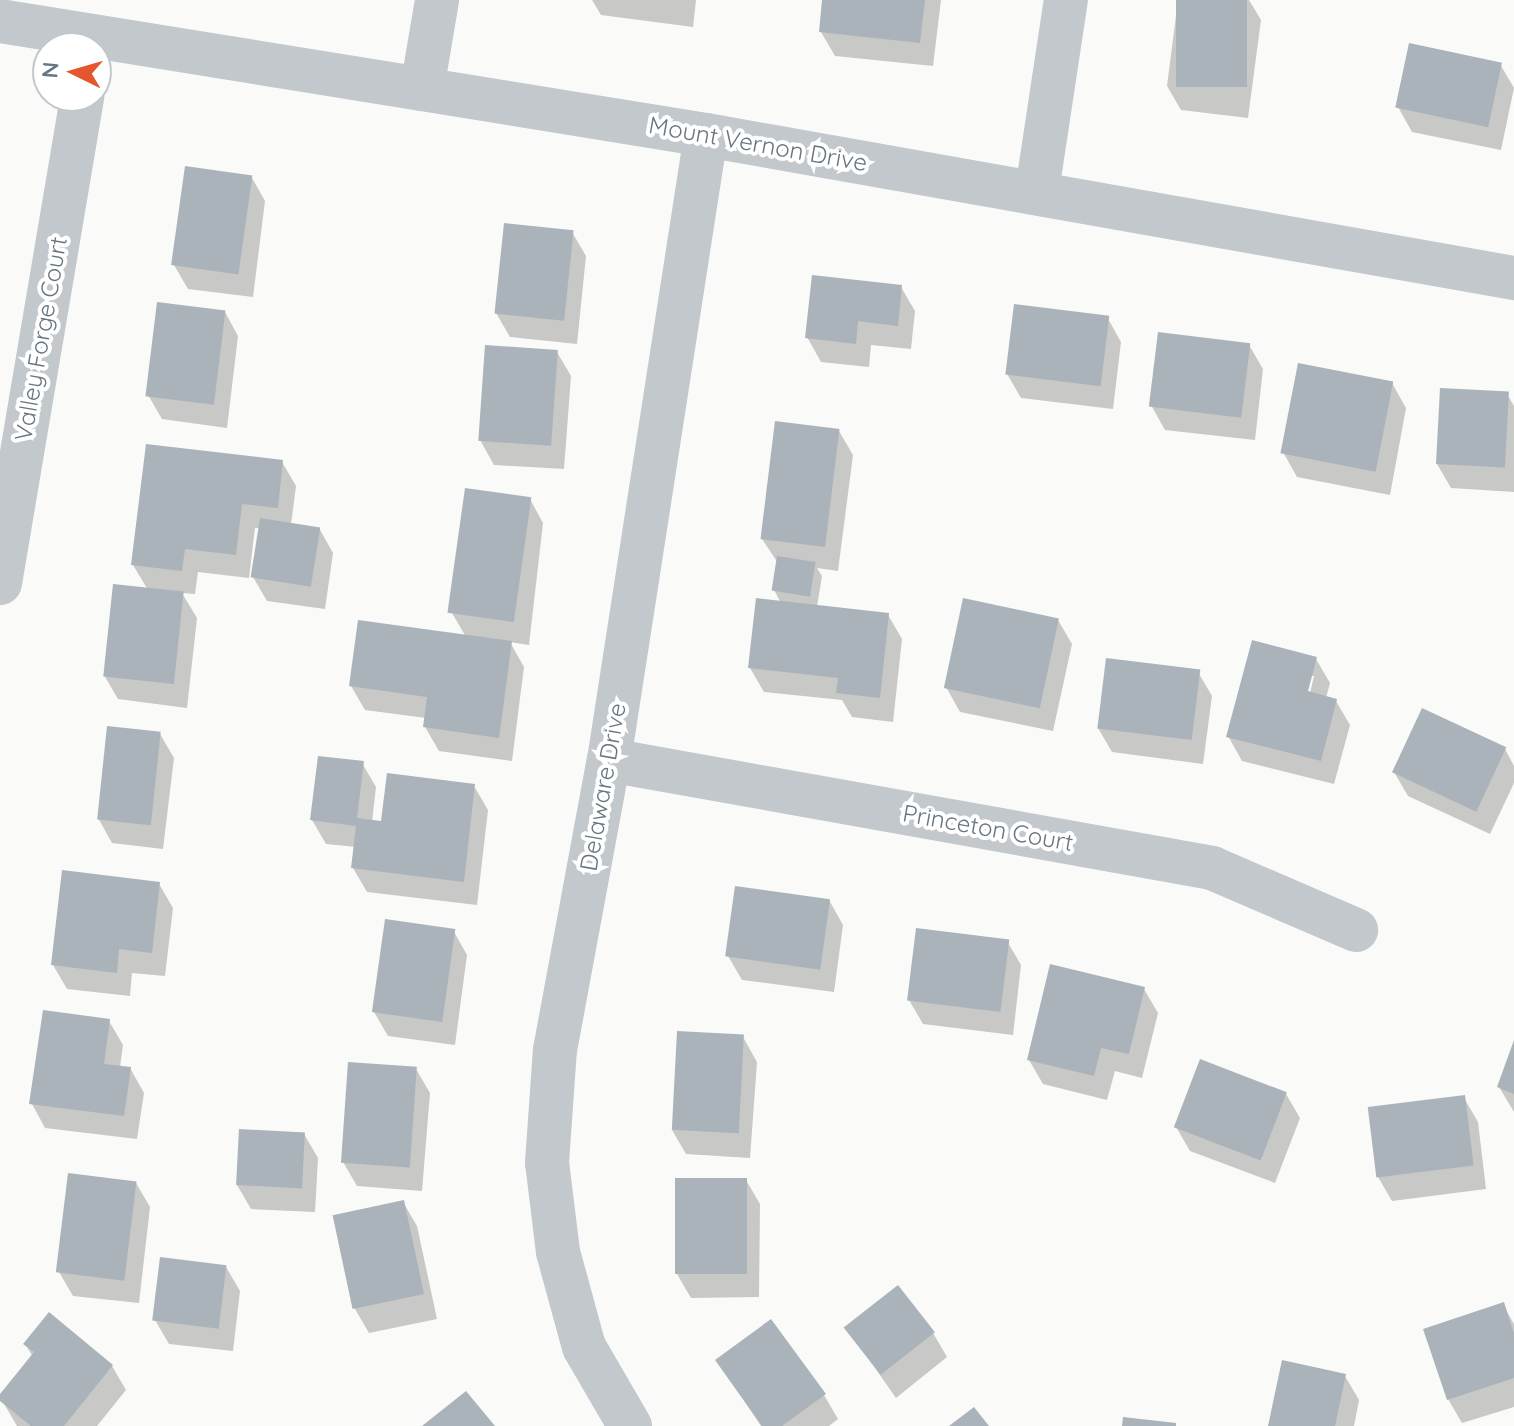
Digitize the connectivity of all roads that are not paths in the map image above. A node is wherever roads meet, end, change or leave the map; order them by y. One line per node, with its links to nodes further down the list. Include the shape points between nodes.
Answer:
1 (437, 0): 6 (street)
2 (1066, 0): 9 (street)
3 (0, 21): 4 (street, Mount Vernon Drive)
4 (46, 32)
5 (112, 46): 6 (street, Mount Vernon Drive)
6 (422, 89): 8 (street, Mount Vernon Drive)
7 (79, 112): 11 (street, Valley Forge Court)
8 (706, 135): 9 (street, Mount Vernon Drive); 12 (street, Delaware Drive)
9 (1037, 191): 10 (street, Mount Vernon Drive)
10 (1514, 278)
11 (0, 583)
12 (609, 760): 13 (street, Princeton Court, via 1212,868); 14 (street, Delaware Drive, via 555,1050 547,1163 558,1252 584,1347)
13 (1356, 930)
14 (630, 1426)

